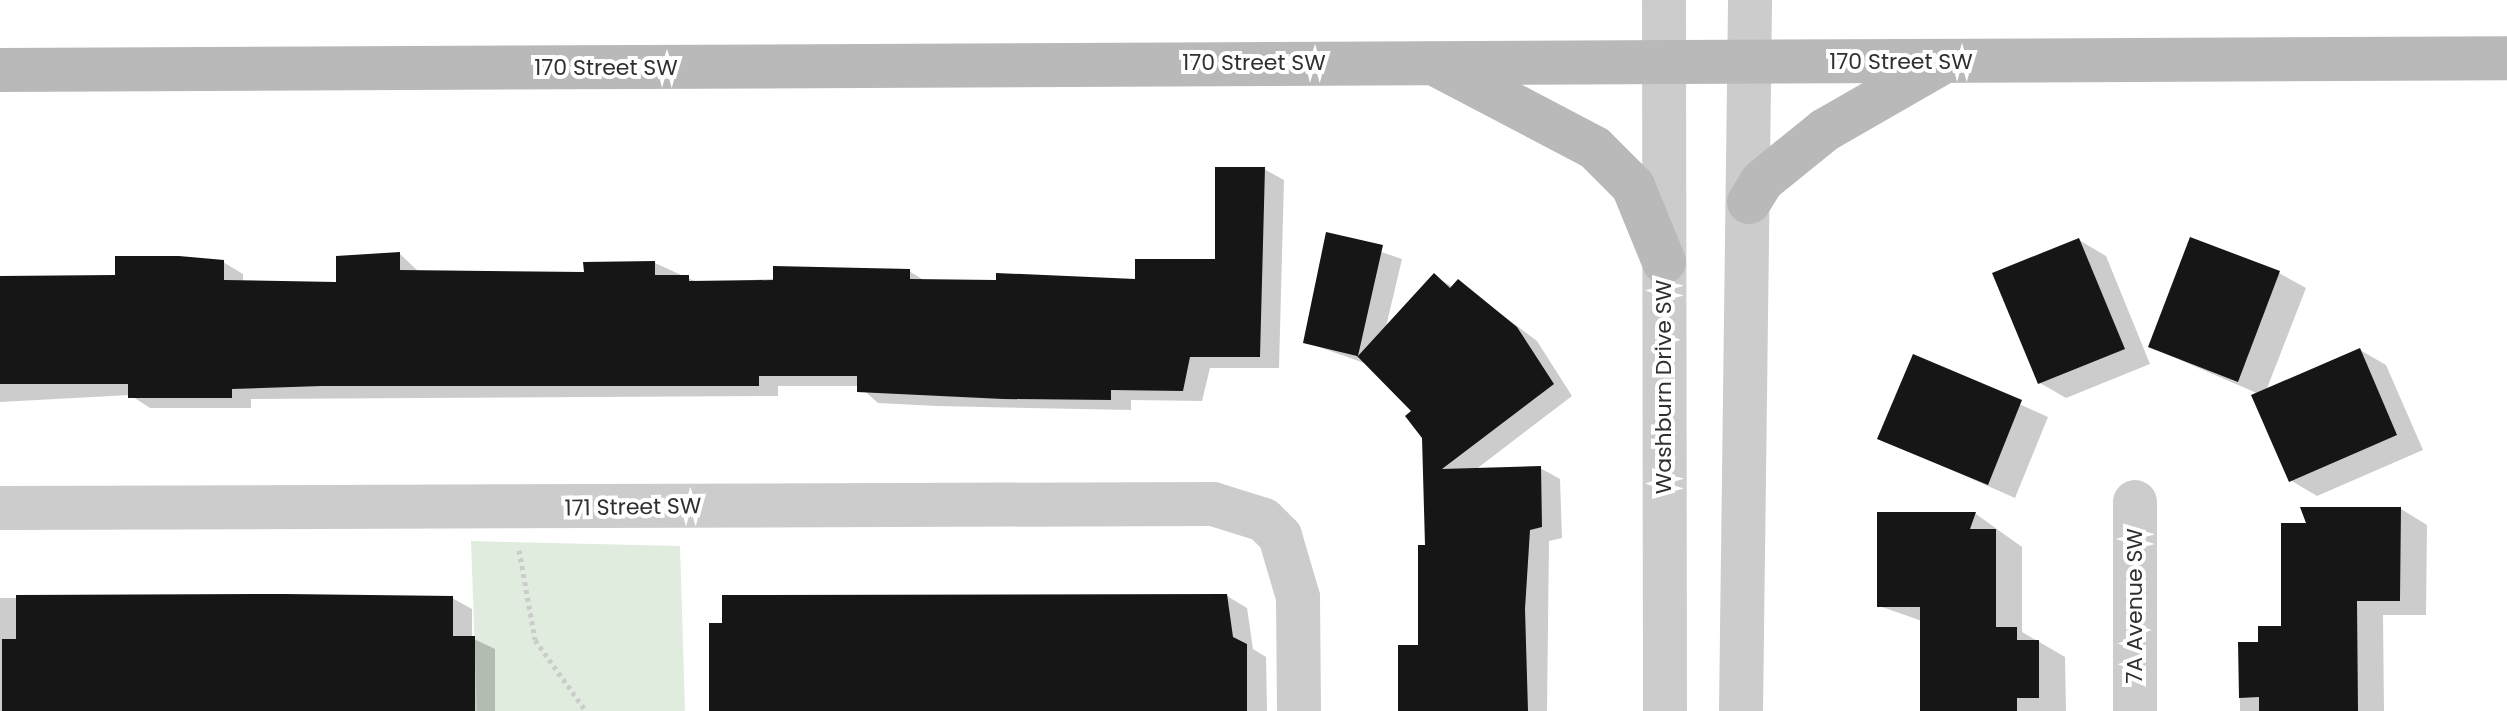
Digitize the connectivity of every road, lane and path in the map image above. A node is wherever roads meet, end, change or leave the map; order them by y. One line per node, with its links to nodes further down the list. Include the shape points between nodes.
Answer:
1 (1664, 0): 5 (street, Washburn Drive SW)
2 (1750, 0): 6 (street)
3 (2507, 58): 7 (main road, 170 Street SW)
4 (1431, 62): 5 (main road, 170 Street SW); 8 (main road, 170 Street SW); 10 (main road, via 1595,148 1633,186)
5 (1664, 62): 6 (main road, 170 Street SW); 10 (street, Washburn Drive SW)
6 (1749, 63): 7 (main road, 170 Street SW); 9 (street)
7 (1942, 63): 9 (main road, via 1825,130 1762,181)
8 (0, 70)
9 (1749, 202): 17 (street)
10 (1664, 262): 16 (street, Washburn Drive SW)
11 (2135, 502): 18 (street, 7A Avenue SW)
12 (0, 508): 13 (street, 171 Street SW)
13 (518, 508): 14 (path, via 520,569 535,640); 15 (street, 171 Street SW, via 1177,502 1264,520 1280,536 1298,597)
14 (586, 711)
15 (1299, 711)
16 (1665, 711)
17 (1741, 711)
18 (2135, 711)

